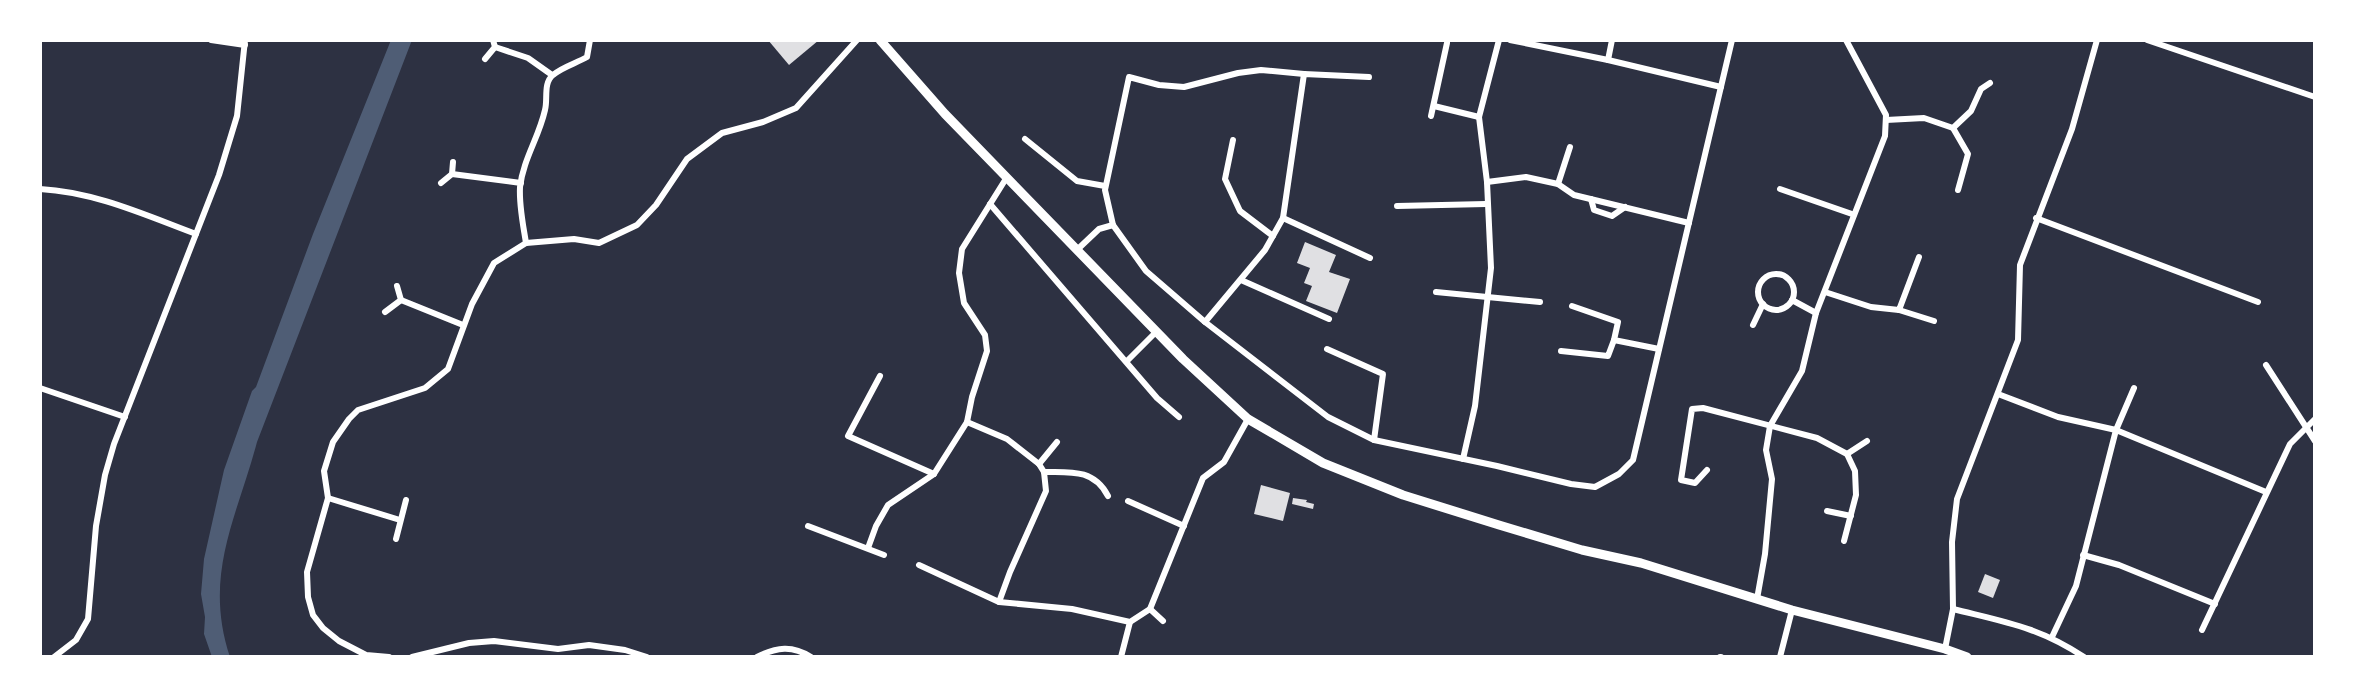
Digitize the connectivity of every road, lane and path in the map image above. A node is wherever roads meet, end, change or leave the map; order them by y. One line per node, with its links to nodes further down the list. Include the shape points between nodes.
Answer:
1 (211, 40): 12 (street)
2 (590, 40): 18 (street, via 587,57)
3 (857, 40): 54 (street, via 796,108 722,133 687,159 656,205 628,230 599,243)
4 (880, 40): 33 (main road)
5 (1499, 40): 25 (street)
6 (1510, 40): 16 (street)
7 (1612, 40): 16 (street)
8 (1732, 40): 21 (street)
9 (1846, 40): 26 (street)
10 (2097, 40): 49 (street, via 2072,129)
11 (2147, 40): 22 (street)
12 (245, 42): 52 (street, via 237,116)
13 (494, 43): 15 (street); 18 (street)
14 (1447, 43): 23 (street)
15 (485, 59)
16 (1608, 60): 21 (street)
17 (1304, 74): 19 (street); 38 (street, via 1261,70 1184,87 1129,77); 48 (street)
18 (552, 75): 36 (street)
19 (1369, 77)
20 (1990, 83): 27 (street)
21 (1721, 87): 50 (street)
22 (2315, 97)
23 (1434, 106): 24 (street); 25 (street)
24 (1431, 116)
25 (1479, 117): 34 (street)
26 (1886, 120): 27 (street, via 1924,118); 47 (street, via 1885,136)
27 (1953, 128): 41 (street, via 1968,154)
28 (1025, 139): 38 (street, via 1077,181)
29 (1233, 140): 53 (street, via 1225,179 1240,211)
30 (1570, 147): 37 (street)
31 (453, 162): 32 (street)
32 (452, 174): 35 (street); 36 (street)
33 (1007, 177): 43 (street); 55 (main road)
34 (1487, 182): 37 (street, via 1526,177); 44 (street)
35 (441, 183)
36 (521, 183): 54 (street)
37 (1558, 184): 42 (street)
38 (1105, 186): 51 (street)
39 (40, 189): 52 (street, via 104,200)
40 (1780, 189): 47 (street)
41 (1958, 190)
42 (1591, 199): 46 (street); 46 (street, via 1594,210 1612,216)
43 (990, 204): 82 (street); 92 (street, via 962,249 959,273 964,303 985,335 987,351)
44 (1486, 204): 45 (street); 62 (street)
45 (1397, 206)
46 (1625, 207): 50 (street)
47 (1852, 214): 61 (street)
48 (1283, 218): 53 (street); 57 (street)
49 (2036, 218): 65 (street); 87 (street, via 2020,265 2018,340)
50 (1689, 223): 80 (street)
51 (1113, 225): 55 (street, via 1099,229); 74 (street, via 1146,271)
52 (196, 234): 88 (street)
53 (1273, 236): 58 (street)
54 (526, 243): 75 (street, via 494,263)
55 (1079, 248): 77 (main road)
56 (1919, 257): 68 (street)
57 (1370, 258)
58 (1241, 280): 72 (street); 74 (street)
59 (397, 286): 63 (street)
60 (1436, 292): 62 (street)
61 (1825, 292): 68 (street); 71 (street)
62 (1488, 295): 69 (street, via 1536,301); 101 (street)
63 (401, 300): 70 (street); 75 (street)
64 (1792, 300): 66 (street, via 1778,310); 66 (street, via 1791,283 1775,275 1761,283 1758,294); 71 (street)
65 (2258, 302)
66 (1763, 304): 76 (street)
67 (1572, 306): 78 (street, via 1618,322)
68 (1899, 310): 73 (street)
69 (1530, 311)
70 (385, 312)
71 (1816, 313): 93 (street, via 1802,371)
72 (1329, 319)
73 (1934, 321)
74 (1205, 322): 96 (street, via 1318,410)
75 (463, 325): 108 (street, via 448,369 425,388 358,410 349,419 333,442 324,471)
76 (1753, 325)
77 (1157, 331): 82 (street); 90 (main road)
78 (1614, 340): 80 (street); 81 (street, via 1608,356)
79 (1327, 349): 96 (street, via 1383,374)
80 (1659, 349): 101 (street, via 1633,460 1619,474 1595,487)
81 (1561, 351)
82 (1127, 361): 89 (street)
83 (2266, 365): 94 (street)
84 (880, 376): 105 (street, via 848,436)
85 (40, 388): 88 (street)
86 (2134, 388): 95 (street)
87 (1998, 394): 95 (street, via 2058,417); 126 (street, via 1957,499)
88 (125, 417): 135 (street, via 96,526 88,619 76,640)
89 (1179, 417)
90 (1248, 419): 115 (street, via 1224,462 1203,478); 122 (main road, via 1323,463 1403,495)
91 (2315, 419): 94 (street)
92 (967, 422): 102 (street, via 1007,439); 105 (street)
93 (1770, 426): 100 (street, via 1817,438); 103 (street, via 1692,409 1681,480 1695,483); 122 (street, via 1766,450 1772,479)
94 (2304, 428): 98 (street); 106 (street)
95 (2116, 430): 106 (street); 120 (street)
96 (1374, 440): 101 (street)
97 (1867, 441): 100 (street)
98 (2315, 441)
99 (1057, 442): 102 (street)
100 (1847, 454): 112 (street, via 1856,483)
101 (1463, 459)
102 (1039, 464): 104 (street)
103 (1707, 470)
104 (1044, 472): 107 (street, via 1082,473 1102,484); 123 (street, via 1046,491)
105 (934, 474): 118 (street, via 888,505)
106 (2266, 492): 124 (street)
107 (1108, 496)
108 (328, 498): 113 (street); 133 (street, via 307,572 308,597 323,628)
109 (406, 500): 113 (street)
110 (1128, 501): 115 (street)
111 (1827, 511): 112 (street)
112 (1851, 516): 117 (street)
113 (400, 520): 116 (street)
114 (808, 526): 118 (street)
115 (1184, 526): 125 (street)
116 (396, 539)
117 (1844, 541)
118 (868, 548): 119 (street)
119 (884, 555)
120 (2083, 555): 124 (street); 131 (street, via 2076,586)
121 (919, 565): 123 (street)
122 (1757, 599): 127 (main road)
123 (999, 602): 129 (street, via 1072,609)
124 (2215, 604): 130 (street)
125 (1150, 609): 128 (street); 129 (street)
126 (1953, 609): 131 (street); 134 (street)
127 (1792, 610): 134 (main road); 144 (street)
128 (1163, 621)
129 (1130, 622): 143 (street)
130 (2202, 630)
131 (2052, 637): 146 (street)
132 (535, 646): 138 (street, via 469,643); 139 (street); 140 (street, via 589,645)
133 (350, 648): 136 (street); 137 (street)
134 (1945, 649): 145 (main road)
135 (55, 657)
136 (346, 657)
137 (389, 657)
138 (412, 657)
139 (534, 657)
140 (647, 657)
141 (757, 657): 142 (street, via 785,648)
142 (811, 657)
143 (1121, 657)
144 (1780, 657)
145 (1967, 657)
146 (2084, 657)

